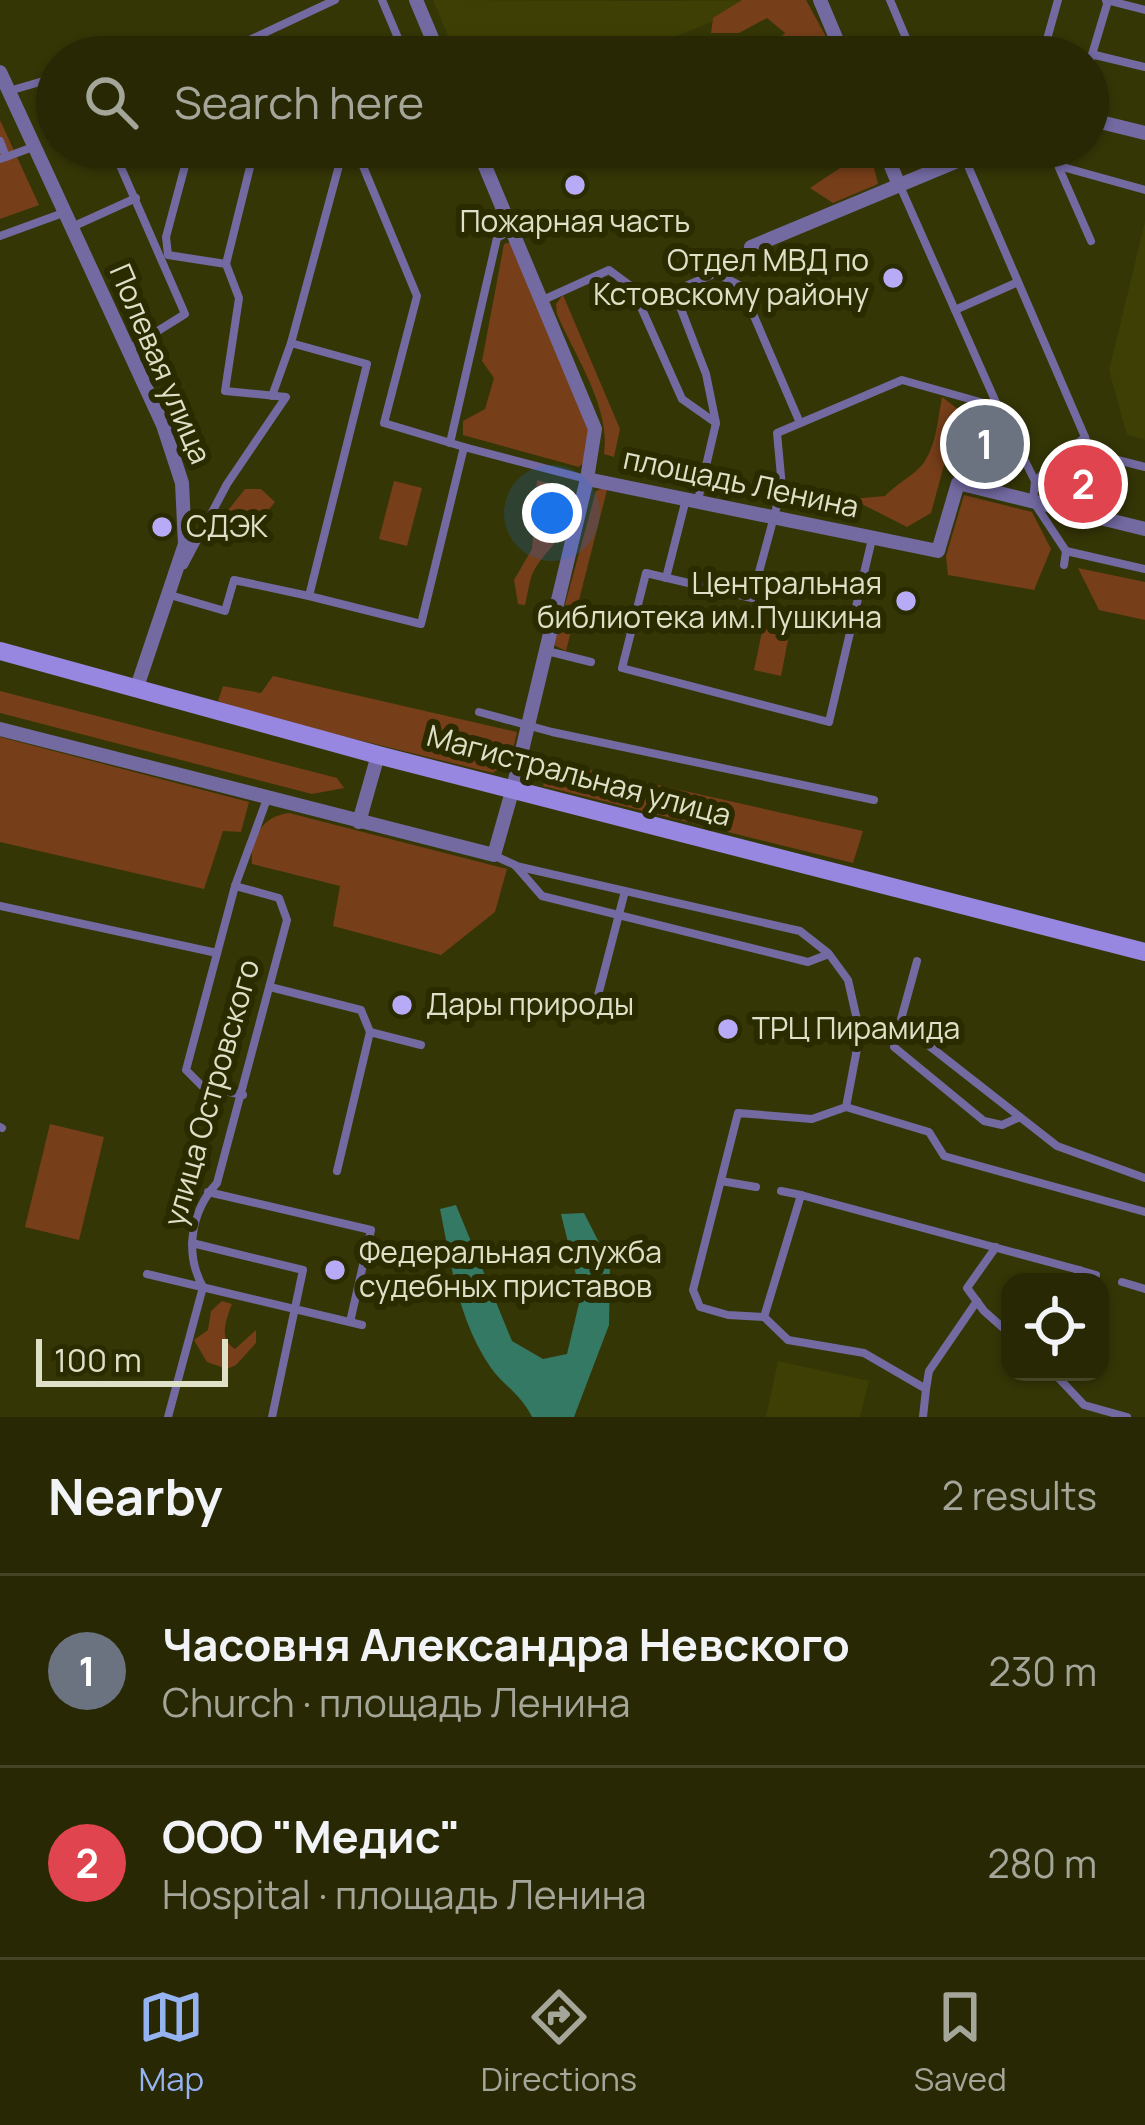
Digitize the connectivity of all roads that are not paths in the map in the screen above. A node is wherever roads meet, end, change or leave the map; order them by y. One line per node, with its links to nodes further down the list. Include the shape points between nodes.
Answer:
1 (335, 0): 9 (lane)
2 (382, 0): 10 (lane)
3 (416, 0): 11 (street)
4 (820, 0): 12 (street)
5 (890, 0): 13 (lane)
6 (1058, 0): 14 (lane)
7 (1107, 0): 8 (lane); 15 (lane)
8 (1145, 10)
9 (258, 36)
10 (397, 36)
11 (431, 36)
12 (835, 36)
13 (905, 36)
14 (1048, 36)
15 (1099, 36)
16 (1109, 58): 17 (lane)
17 (1145, 67)
18 (0, 72): 20 (street, Полевая улица)
19 (36, 83): 20 (lane)
20 (8, 91): 24 (street, Полевая улица)
21 (1109, 124): 22 (street)
22 (1145, 133)
23 (0, 141): 26 (lane)
24 (34, 146): 25 (street, Полевая улица); 26 (lane)
25 (36, 150)
26 (3, 158)
27 (44, 168): 42 (street, Полевая улица)
28 (122, 168): 41 (lane)
29 (184, 168): 47 (lane, via 167,255)
30 (249, 168): 47 (lane)
31 (338, 168): 51 (lane)
32 (364, 168): 58 (lane, via 418,296 384,423)
33 (486, 168): 43 (street)
34 (892, 168): 39 (street)
35 (940, 168): 39 (street)
36 (968, 168): 48 (lane)
37 (1060, 168): 45 (lane)
38 (1066, 168): 40 (lane)
39 (899, 185): 46 (street); 50 (lane)
40 (1145, 190)
41 (136, 198): 42 (lane); 52 (lane, via 185,314)
42 (68, 220): 44 (lane); 52 (street, Полевая улица)
43 (512, 230): 49 (street); 58 (lane, via 497,238)
44 (0, 236)
45 (1091, 241)
46 (751, 248)
47 (226, 264): 53 (lane, via 239,298 225,391)
48 (1018, 282): 50 (lane); 57 (lane)
49 (541, 300): 55 (lane, via 610,270 632,286 682,399); 61 (street, via 595,429)
50 (955, 310): 54 (lane)
51 (291, 343): 53 (lane); 73 (lane, via 367,364)
52 (128, 350): 72 (street, Полевая улица, via 182,483 184,544)
53 (272, 396): 72 (lane, via 286,398 227,484)
54 (998, 407): 56 (lane, via 902,380); 62 (lane)
55 (716, 423): 56 (lane, via 674,291 716,273 741,286); 63 (lane)
56 (800, 423): 65 (lane, via 777,433)
57 (1084, 437): 60 (lane, via 1090,453); 62 (lane)
58 (450, 442): 59 (lane)
59 (464, 447): 61 (lane); 73 (lane, via 422,624)
60 (1145, 467)
61 (587, 479): 63 (street, площадь Ленина); 75 (street, площадь Ленина)
62 (1035, 481): 64 (lane)
63 (692, 500): 65 (street, площадь Ленина); 71 (lane)
64 (1033, 501): 66 (street, площадь Ленина); 67 (street, площадь Ленина, via 958,483 938,551); 68 (lane)
65 (777, 518): 67 (street, площадь Ленина); 71 (lane, via 752,598)
66 (1145, 529)
67 (872, 538): 71 (lane, via 829,722 618,668 646,573)
68 (1066, 550): 69 (lane); 70 (lane)
69 (1064, 565)
70 (1145, 569)
71 (666, 578)
72 (170, 596): 73 (lane, via 225,611 234,580); 77 (street, Полевая улица)
73 (308, 596)
74 (0, 651): 77 (main road, Магистральная улица)
75 (547, 651): 76 (lane); 79 (street, площадь Ленина)
76 (591, 662)
77 (137, 687): 81 (main road, Магистральная улица)
78 (479, 712): 79 (lane)
79 (528, 726): 82 (street, площадь Ленина); 84 (lane)
80 (0, 729): 83 (street)
81 (378, 755): 82 (main road, Магистральная улица); 85 (street)
82 (513, 788): 86 (street, площадь Ленина); 93 (main road, Магистральная улица)
83 (267, 799): 85 (street); 88 (lane)
84 (874, 800)
85 (359, 822): 86 (street)
86 (494, 855): 87 (lane)
87 (514, 865): 89 (lane); 91 (lane, via 542,896)
88 (235, 886): 92 (lane); 96 (lane, улица Островского, via 279,898 287,920)
89 (625, 891): 91 (lane); 94 (lane, via 800,931)
90 (0, 906): 92 (lane)
91 (620, 916): 94 (lane, via 808,962); 97 (lane)
92 (217, 952): 101 (lane, via 186,1070 202,1086)
93 (1145, 952)
94 (829, 953): 102 (lane, via 848,980 860,1033)
95 (917, 962): 98 (lane)
96 (270, 987): 99 (lane, via 361,1010); 101 (lane, улица Островского)
97 (595, 1007)
98 (900, 1023): 103 (lane); 103 (lane, via 894,1046 984,1121)
99 (370, 1032): 100 (lane); 104 (lane)
100 (421, 1045)
101 (243, 1095): 109 (lane, улица Островского)
102 (846, 1107): 106 (lane, via 812,1119 738,1113); 111 (lane, via 929,1132 944,1156)
103 (1020, 1117): 105 (lane, via 1057,1146)
104 (338, 1171)
105 (1145, 1178)
106 (721, 1180): 107 (lane); 123 (lane, via 693,1290 700,1307)
107 (756, 1187)
108 (781, 1191): 110 (lane)
109 (208, 1192): 112 (lane, улица Островского); 124 (lane, via 371,1230)
110 (802, 1195): 113 (lane); 123 (lane)
111 (1145, 1211)
112 (192, 1243): 119 (lane, улица Островского); 122 (lane, via 303,1270)
113 (996, 1246): 114 (lane); 121 (lane, via 967,1288)
114 (1079, 1270): 115 (lane); 116 (lane)
115 (1078, 1273)
116 (1089, 1273)
117 (147, 1274): 119 (lane)
118 (1122, 1282): 120 (lane)
119 (203, 1287): 122 (lane); 129 (lane, улица Островского)
120 (1145, 1289)
121 (976, 1301): 126 (lane); 128 (lane, via 929,1371)
122 (298, 1310): 124 (lane); 130 (lane)
123 (764, 1317): 128 (lane, via 788,1340 864,1353)
124 (350, 1322): 125 (lane)
125 (362, 1325)
126 (1001, 1325)
127 (1061, 1381): 132 (lane, via 1084,1405)
128 (926, 1389): 131 (lane)
129 (168, 1417)
130 (272, 1417)
131 (923, 1417)
132 (1127, 1417)

